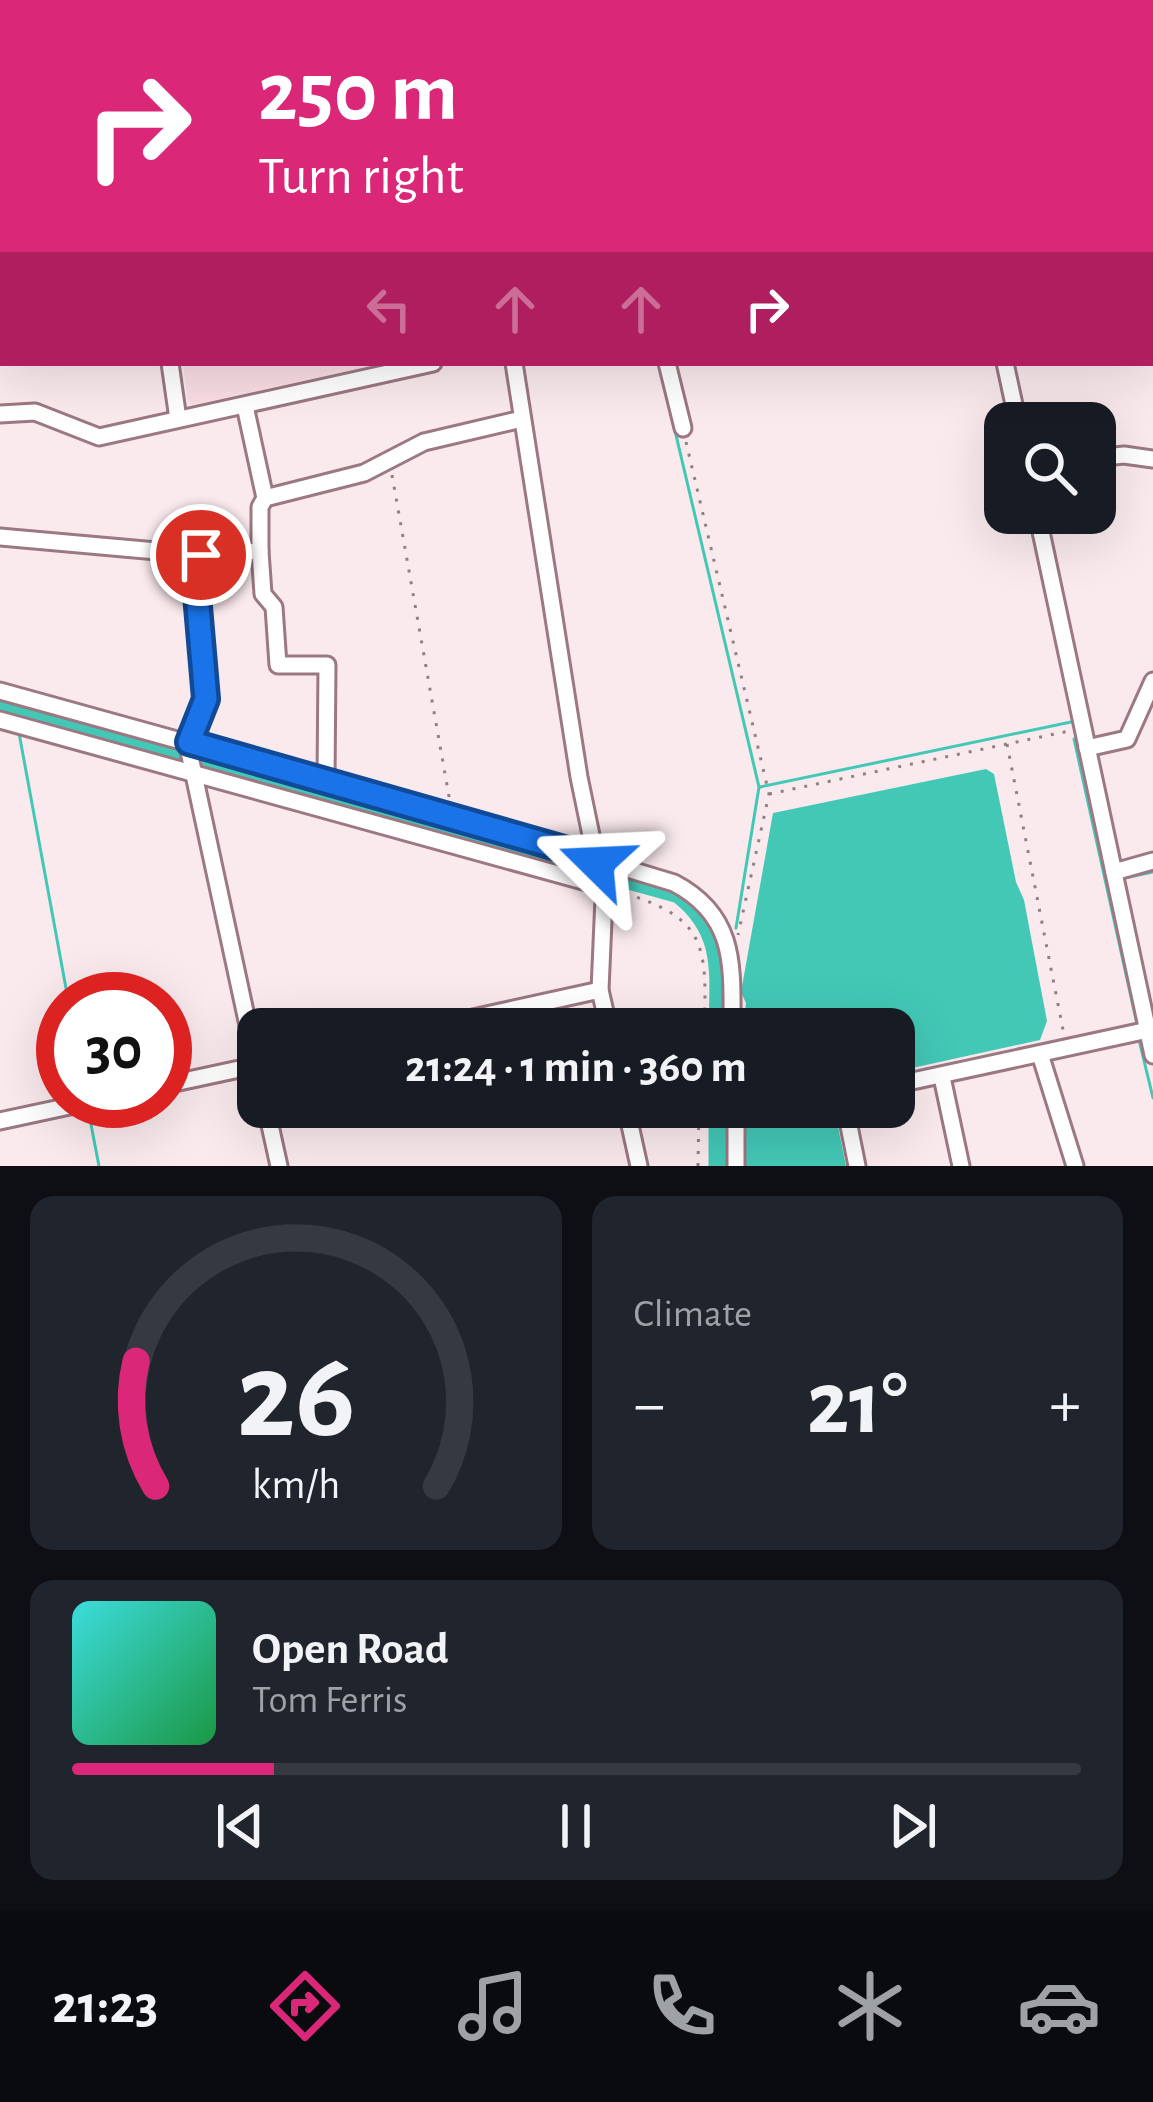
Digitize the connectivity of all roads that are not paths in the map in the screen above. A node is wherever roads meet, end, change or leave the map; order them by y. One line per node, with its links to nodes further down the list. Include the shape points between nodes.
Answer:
1 (170, 366): 9 (street)
2 (420, 366): 7 (street)
3 (514, 366): 10 (street)
4 (668, 366): 11 (street)
5 (1006, 366): 6 (street)
6 (1013, 402)
7 (244, 406): 9 (street); 14 (street)
8 (0, 414): 9 (street, via 34,412 99,437)
9 (178, 419)
10 (523, 419): 14 (street, via 424,442 364,473); 26 (street)
11 (683, 428)
12 (1116, 456): 13 (street)
13 (1153, 459)
14 (265, 498): 17 (street)
15 (1041, 534): 23 (street)
16 (0, 537): 18 (street)
17 (260, 551): 18 (street); 25 (street, via 278,665 327,664)
18 (201, 555): 22 (street, via 206,699)
19 (1153, 681): 23 (street, via 1126,739)
20 (0, 691): 22 (street)
21 (0, 720): 24 (street)
22 (189, 745): 24 (street); 25 (street)
23 (1087, 748): 28 (street)
24 (193, 771): 29 (street); 31 (street)
25 (326, 781): 26 (street)
26 (596, 861): 29 (street); 34 (street, via 691,892 717,918 729,949)
27 (1153, 861): 28 (street)
28 (1114, 872): 35 (street)
29 (601, 884): 30 (street)
30 (600, 990): 32 (street); 33 (street)
31 (245, 1008)
32 (518, 1008)
33 (604, 1008)
34 (731, 1008)
35 (1148, 1030): 36 (street); 37 (street)
36 (1040, 1054): 39 (street); 53 (street)
37 (1153, 1055)
38 (237, 1071): 40 (street)
39 (942, 1077): 41 (street); 52 (street)
40 (192, 1080)
41 (915, 1081)
42 (36, 1113): 43 (street)
43 (0, 1121)
44 (271, 1128): 48 (street)
45 (631, 1128): 49 (street)
46 (736, 1128): 50 (street)
47 (849, 1128): 51 (street)
48 (279, 1166)
49 (639, 1166)
50 (736, 1166)
51 (857, 1166)
52 (961, 1166)
53 (1075, 1166)

